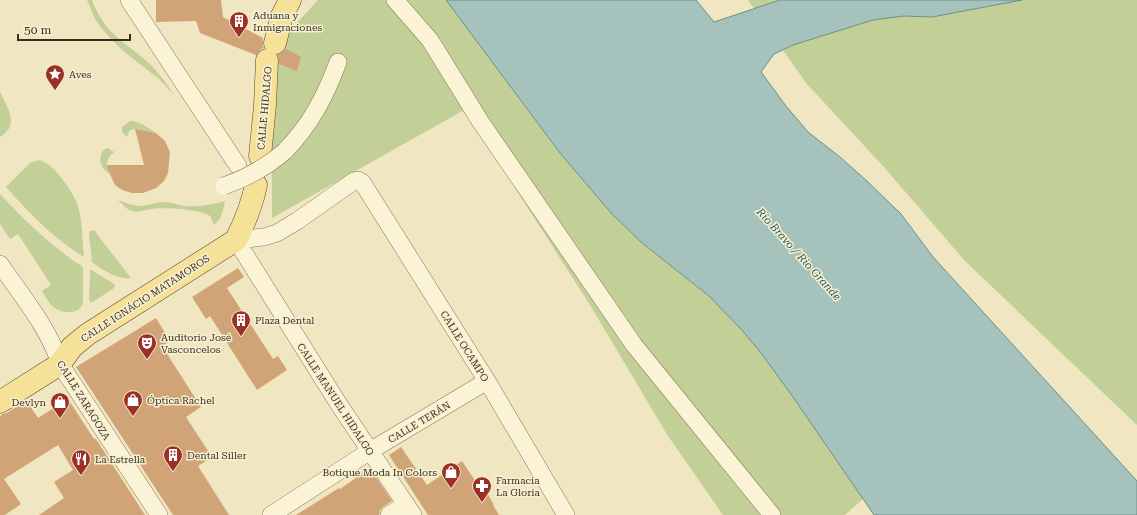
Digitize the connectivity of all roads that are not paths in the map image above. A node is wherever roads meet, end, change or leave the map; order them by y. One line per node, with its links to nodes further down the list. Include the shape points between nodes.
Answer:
1 (129, 0): 6 (street)
2 (290, 0): 5 (main road, CALLE HIDALGO, via 282,16 271,52)
3 (395, 0): 20 (street, via 430,40 480,121 634,345)
4 (338, 62): 8 (street, bridge, via 322,101 297,138 276,159)
5 (260, 156)
6 (238, 166)
7 (358, 180): 10 (street, CALLE IGNÁCIO MATAMOROS, via 277,232 264,238); 13 (street, CALLE OCAMPO, via 362,182)
8 (224, 186)
9 (254, 188): 10 (main road, via 245,222)
10 (236, 240): 12 (main road, CALLE IGNÁCIO MATAMOROS, via 88,334 72,346); 15 (street, CALLE MANUEL HIDALGO)
11 (0, 264): 12 (street, CALLE ZARAGOZA, via 45,330)
12 (60, 364): 14 (main road, CALLE IGNÁCIO MATAMOROS); 17 (street, CALLE ZARAGOZA)
13 (487, 381): 15 (street, CALLE TERÁN); 19 (street, CALLE OCAMPO)
14 (0, 402)
15 (370, 451): 16 (street, CALLE MANUEL HIDALGO); 18 (street, CALLE TERÁN)
16 (402, 511)
17 (159, 515)
18 (271, 515)
19 (566, 515)
20 (772, 515)

